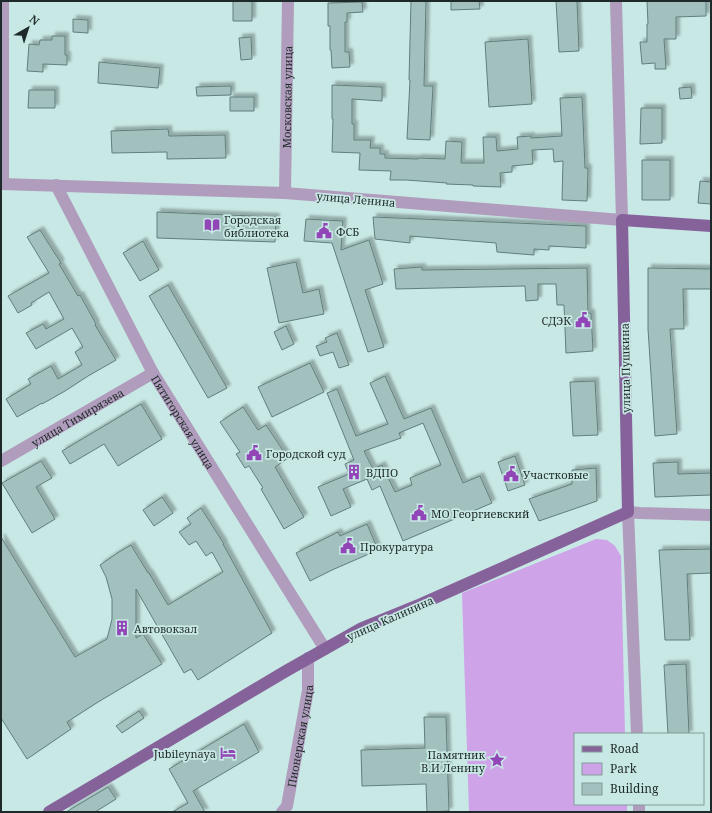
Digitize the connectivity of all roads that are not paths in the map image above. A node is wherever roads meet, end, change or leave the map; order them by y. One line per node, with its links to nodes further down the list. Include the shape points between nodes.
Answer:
1 (3, 1): 4 (street)
2 (288, 1): 6 (street, Московская улица)
3 (616, 1): 7 (street, улица Пушкина)
4 (2, 184): 5 (street, улица Ленина)
5 (56, 185): 6 (street, улица Ленина); 9 (street, Пятигорская улица)
6 (285, 193): 7 (street, улица Ленина)
7 (622, 220): 8 (main road, улица Ленина); 11 (main road, улица Пушкина)
8 (711, 226)
9 (153, 373): 10 (street, улица Тимирязева); 13 (street, Пятигорская улица)
10 (1, 461)
11 (628, 512): 12 (street, улица Калинина); 13 (main road, улица Калинина, via 362,628); 15 (street, улица Пушкина)
12 (711, 515)
13 (325, 649): 14 (main road, улица Калинина)
14 (308, 658): 16 (main road, улица Калинина); 17 (street, Пионерская улица, via 308,690 287,806)
15 (637, 733)
16 (49, 812)
17 (282, 812)

